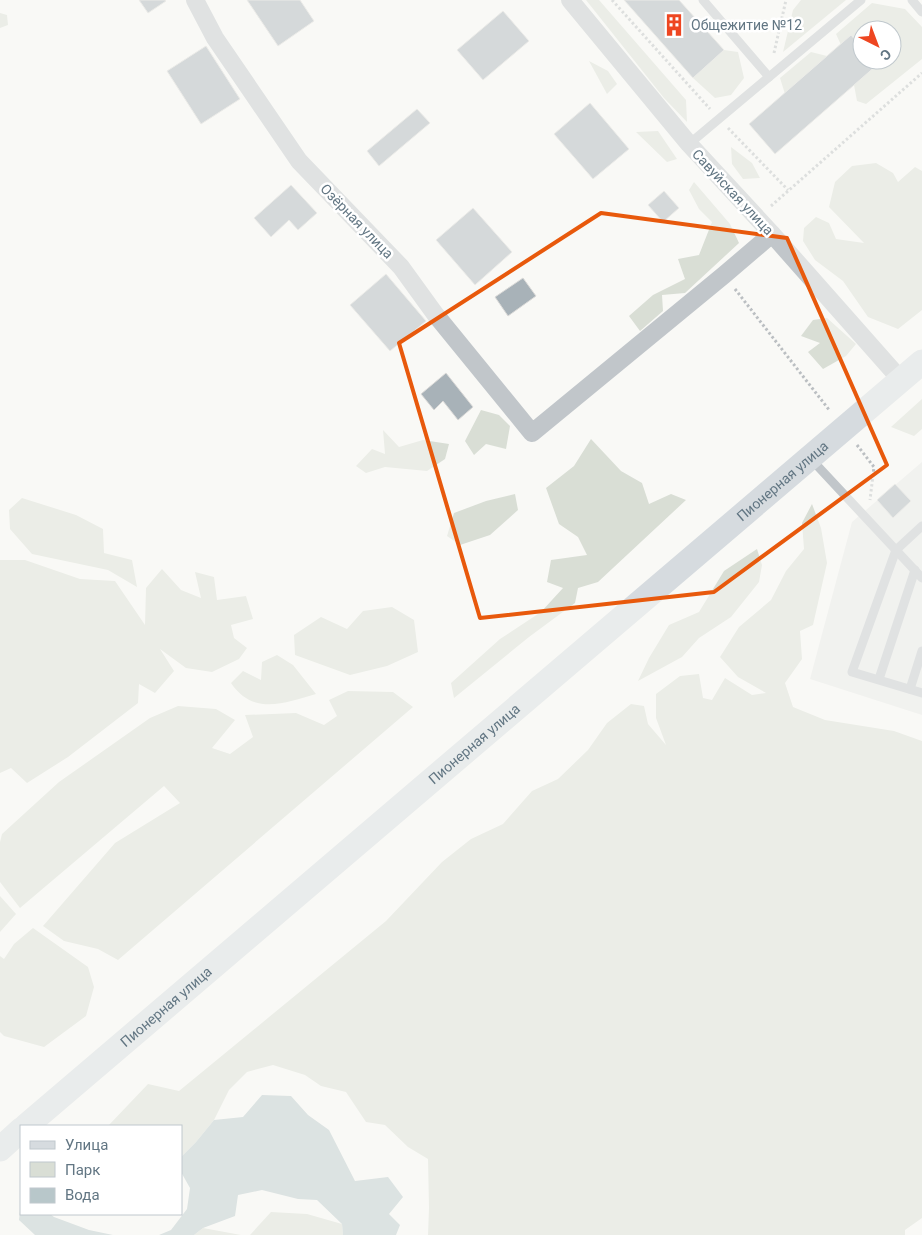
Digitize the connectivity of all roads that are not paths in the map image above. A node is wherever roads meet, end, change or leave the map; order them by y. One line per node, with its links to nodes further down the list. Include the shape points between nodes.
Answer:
1 (195, 0): 9 (street, Озёрная улица, via 215,38 299,161 401,267 532,433)
2 (570, 0): 8 (street, Савуйская улица)
3 (703, 0): 7 (lane)
4 (861, 0): 7 (lane)
5 (912, 0): 6 (lane)
6 (922, 12)
7 (769, 76): 8 (lane)
8 (689, 144): 9 (street, Савуйская улица)
9 (772, 234): 11 (street, Савуйская улица)
10 (922, 362): 11 (main road, Пионерная улица)
11 (901, 380): 12 (main road, Пионерная улица)
12 (809, 457): 14 (lane); 21 (main road, Пионерная улица)
13 (922, 526): 14 (lane)
14 (896, 550): 15 (lane); 18 (lane, via 852,672)
15 (915, 570): 16 (lane); 18 (lane)
16 (922, 578)
17 (922, 651): 19 (lane)
18 (878, 679): 19 (lane)
19 (910, 689): 20 (lane)
20 (922, 693)
21 (27, 1125)
22 (20, 1131): 23 (main road)
23 (0, 1149)

